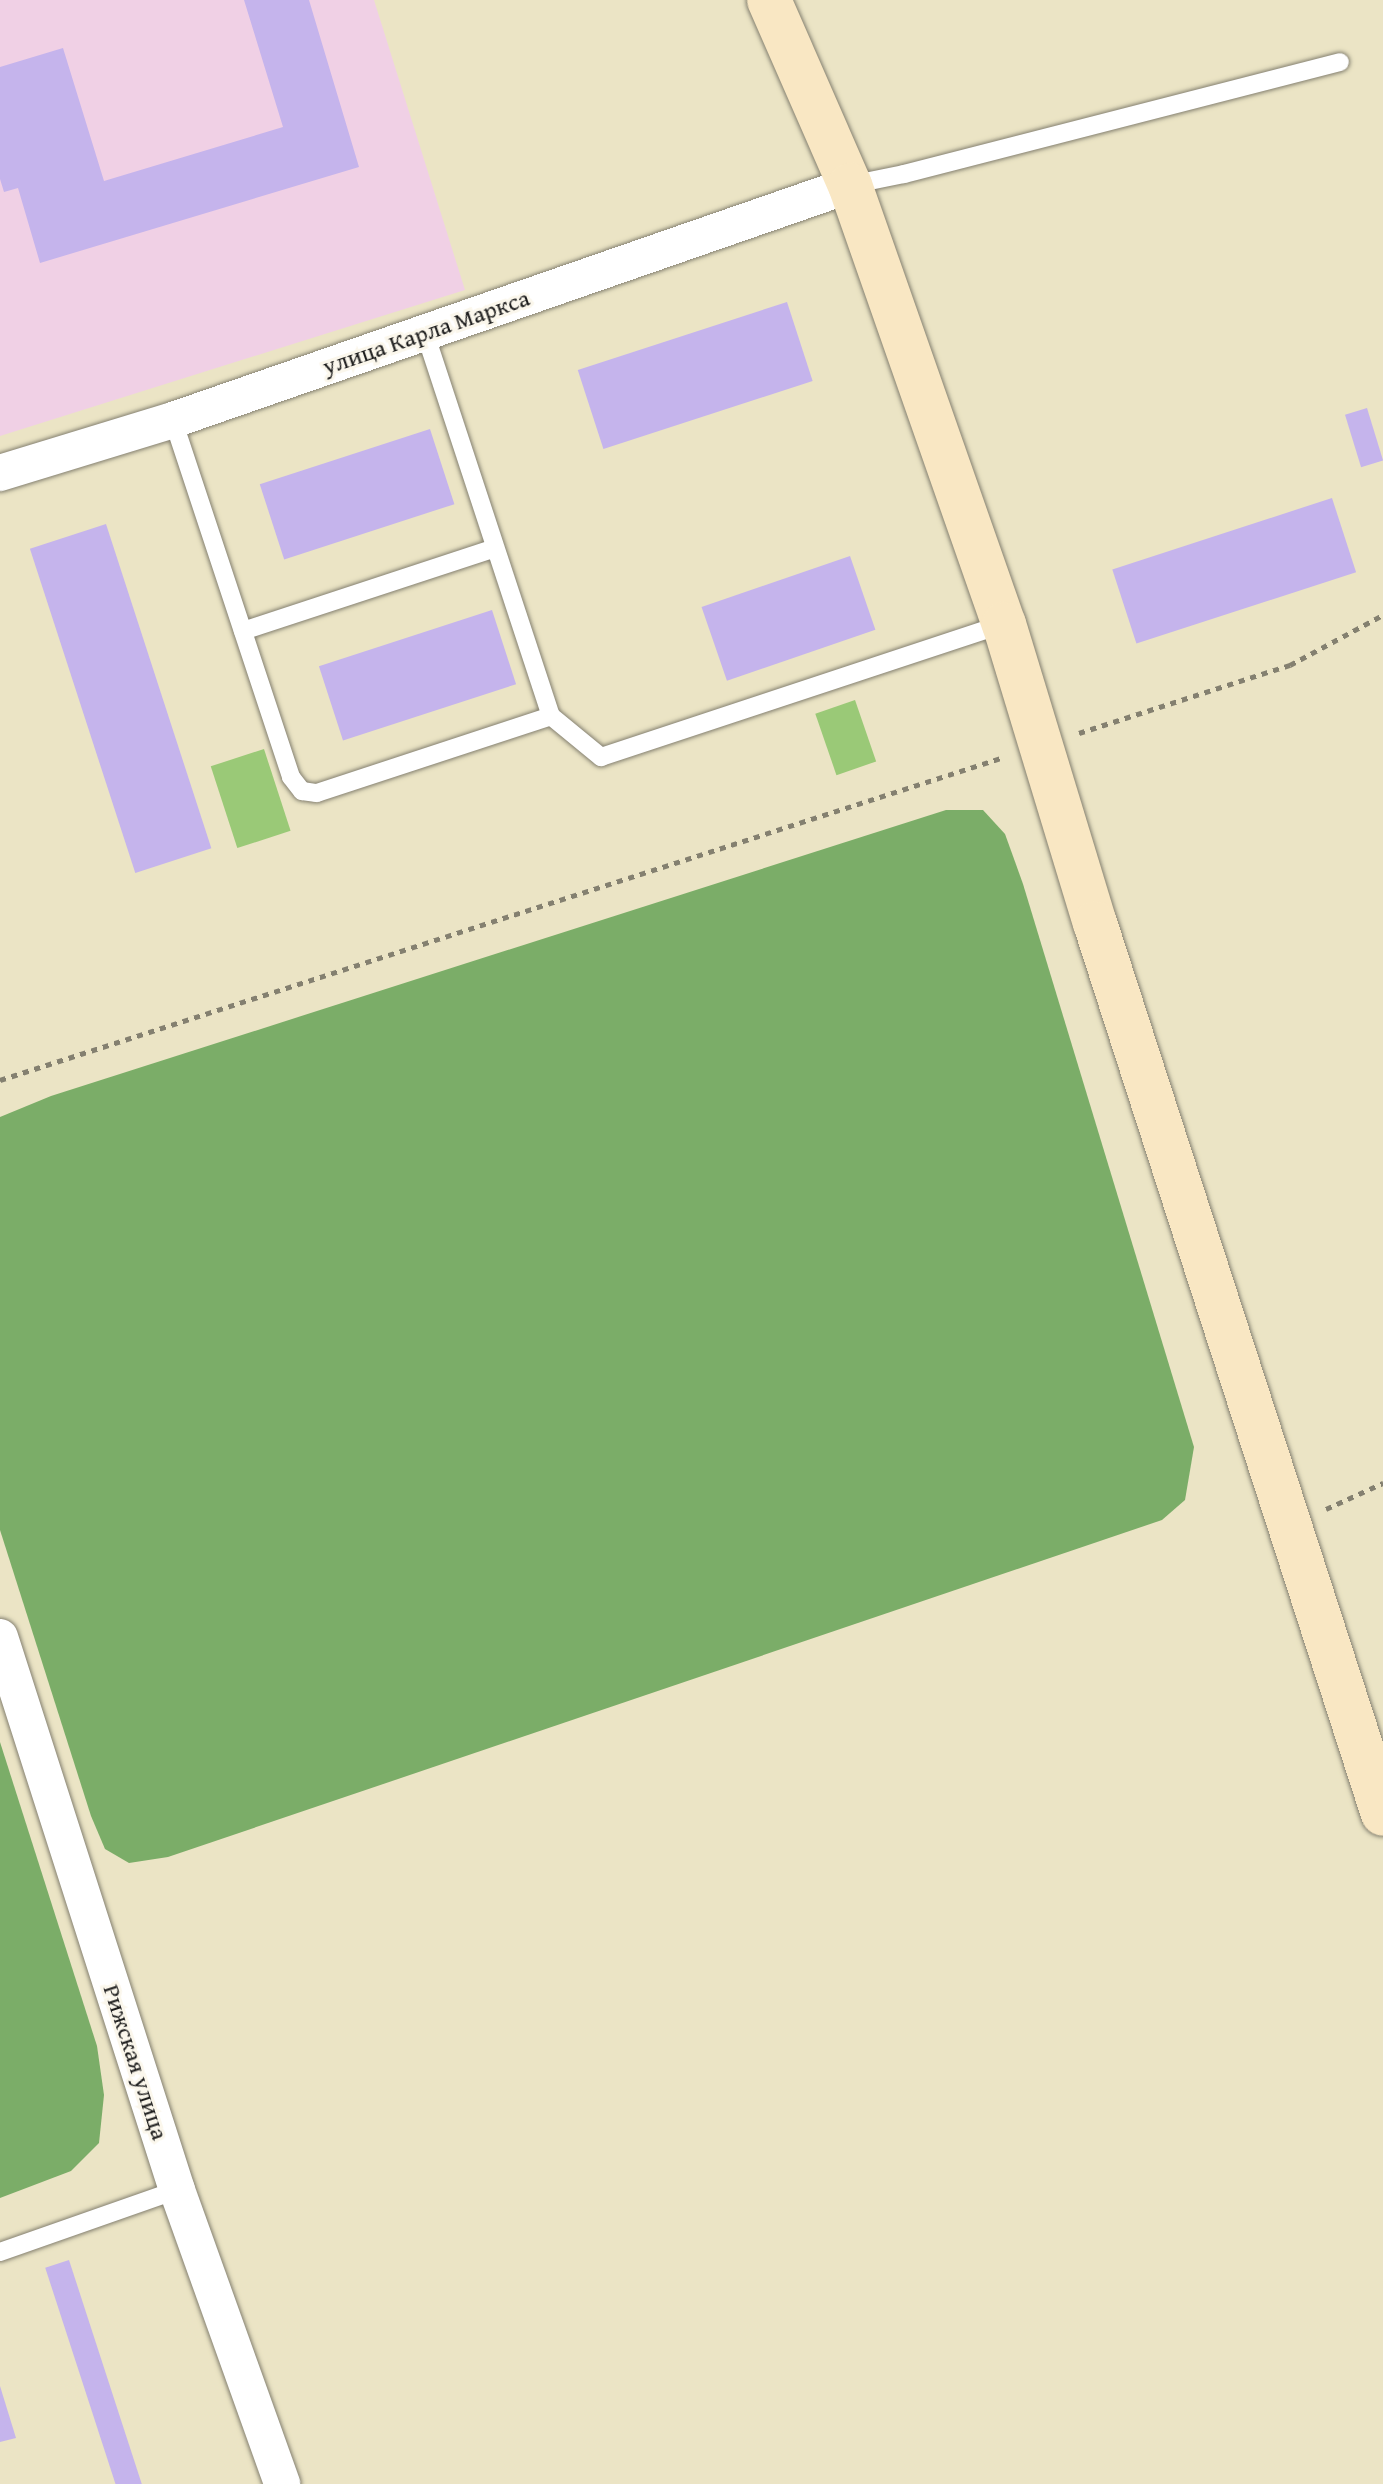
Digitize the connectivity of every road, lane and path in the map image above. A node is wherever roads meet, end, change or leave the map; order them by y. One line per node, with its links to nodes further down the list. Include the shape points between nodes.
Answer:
1 (769, 0): 3 (main road)
2 (1340, 62): 3 (lane)
3 (850, 185): 4 (street, улица Карла Маркса); 9 (main road)
4 (425, 333): 5 (street, улица Карла Маркса); 7 (lane)
5 (173, 420): 6 (street, улица Карла Маркса); 10 (lane)
6 (0, 473)
7 (495, 548): 10 (lane); 11 (lane)
8 (1383, 615): 12 (path, via 1290,665)
9 (1004, 624): 11 (lane, via 614,756 590,751); 12 (main road)
10 (243, 631): 11 (lane, via 291,777 302,791 317,793)
11 (551, 716)
12 (1041, 745): 13 (path); 15 (main road)
13 (0, 1080)
14 (1383, 1483): 15 (path)
15 (1289, 1526): 17 (main road)
16 (0, 1637): 18 (street, Рижская улица)
17 (1383, 1814)
18 (177, 2190): 19 (lane); 20 (street, Рижская улица)
19 (0, 2252)
20 (282, 2484)

